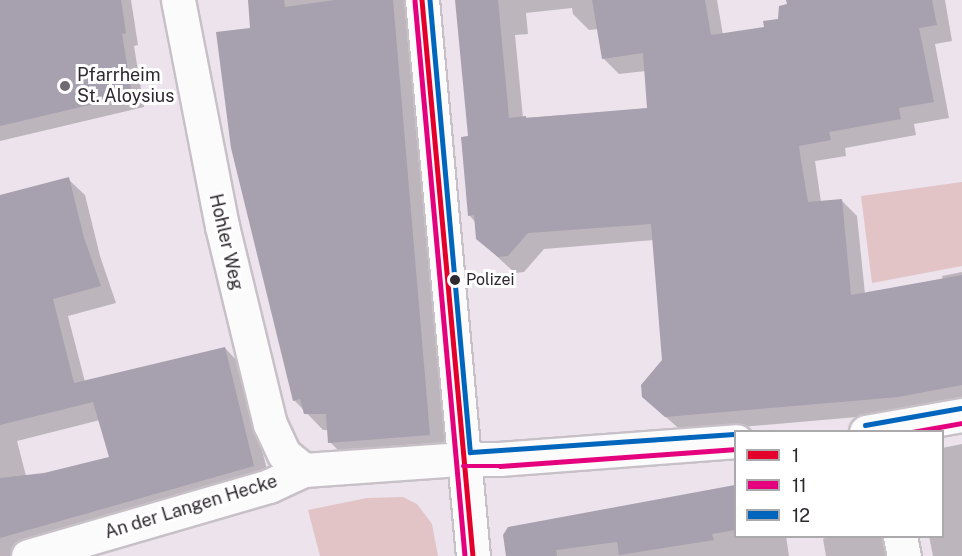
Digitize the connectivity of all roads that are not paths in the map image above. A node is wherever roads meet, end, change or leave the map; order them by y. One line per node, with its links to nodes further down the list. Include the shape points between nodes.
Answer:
1 (178, 0): 7 (street, Hohler Weg, via 222,226 270,424 284,454)
2 (422, 0): 6 (street)
3 (962, 415): 4 (street)
4 (881, 430)
5 (734, 441): 6 (street, An der Langen Hecke)
6 (463, 459): 7 (street, An der Langen Hecke); 10 (street)
7 (304, 470): 9 (street, An der Langen Hecke, via 269,486)
8 (900, 538): 11 (street)
9 (28, 556)
10 (473, 556)
11 (904, 556)

